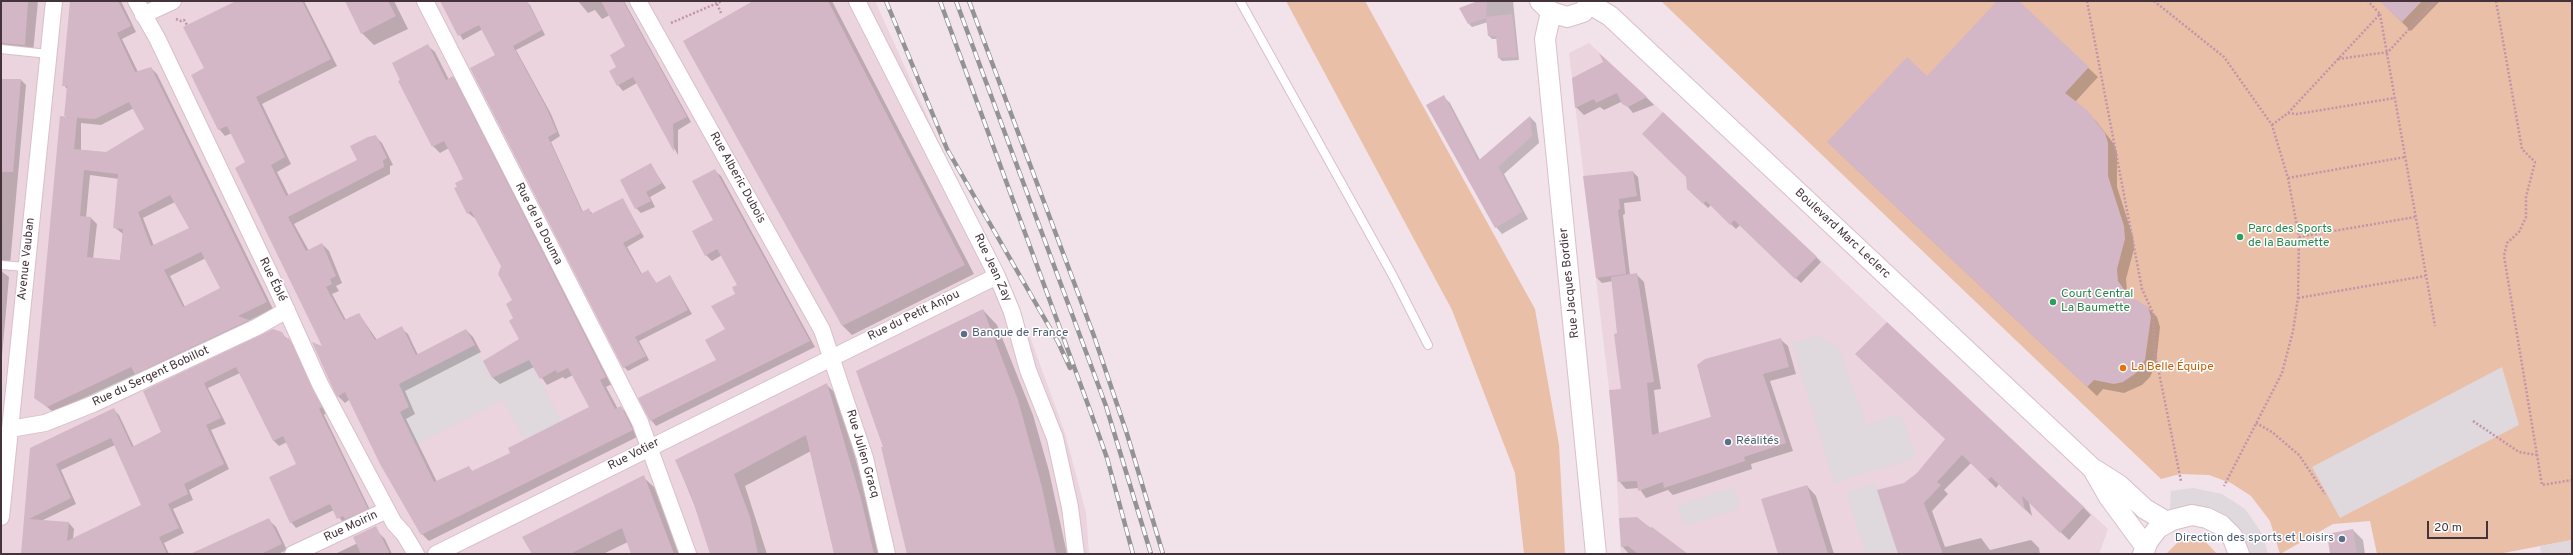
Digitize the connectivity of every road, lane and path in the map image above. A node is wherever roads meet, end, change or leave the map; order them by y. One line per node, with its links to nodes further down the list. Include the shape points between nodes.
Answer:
1 (54, 1): 25 (street, Avenue Vauban)
2 (136, 1): 19 (street, Rue Éblé)
3 (173, 1): 19 (street)
4 (425, 1): 47 (street, Rue de la Douma, via 636,415)
5 (638, 1): 42 (street, Rue Alberic Dubois, via 822,330)
6 (722, 1): 15 (path)
7 (857, 1): 36 (street, Rue Jean Zay)
8 (1240, 1): 41 (lane, via 1394,276)
9 (2087, 1): 51 (path, via 2142,289 2153,313 2154,348)
10 (2154, 1): 29 (path, via 2224,57)
11 (2368, 1): 18 (path)
12 (2435, 1): 24 (path)
13 (2496, 1): 48 (path, via 2522,149 2535,162 2526,197 2526,217 2519,232 2507,242 2504,256)
14 (1591, 2): 16 (street, via 1582,12 1572,16 1561,16); 49 (street, Boulevard Marc Leclerc, via 1610,16)
15 (717, 4): 17 (path); 22 (path)
16 (1546, 7): 64 (street, Rue Jacques Bordier, via 1545,39)
17 (721, 13)
18 (2380, 14): 24 (path); 26 (path)
19 (143, 15): 39 (street, Rue Éblé)
20 (181, 22): 21 (path, via 184,20)
21 (187, 25)
22 (668, 25)
23 (1, 49): 25 (lane)
24 (2388, 52): 26 (path); 27 (path)
25 (48, 54): 35 (street, Avenue Vauban)
26 (2337, 59): 28 (path)
27 (2395, 98): 28 (path, via 2297,114); 30 (path)
28 (2288, 113): 29 (path)
29 (2272, 125): 31 (path)
30 (2405, 157): 31 (path); 32 (path)
31 (2288, 178): 33 (path)
32 (2415, 217): 33 (path); 37 (path)
33 (2299, 236): 38 (path)
34 (1, 265): 35 (lane)
35 (26, 267): 45 (street, Avenue Vauban)
36 (997, 276): 42 (street, Rue du Petit Anjou); 63 (street, Rue Jean Zay, via 1012,312 1028,370 1055,438 1070,507)
37 (2426, 276): 38 (path); 40 (path)
38 (2298, 298): 44 (path, via 2282,373)
39 (286, 310): 45 (street, Rue du Sergent Bobillot, via 257,327 93,404 44,424); 54 (street, Rue Éblé, via 320,384)
40 (2435, 326)
41 (1428, 345)
42 (832, 356): 47 (street, Rue Votier); 62 (street, Rue Julien Gracq, via 865,458)
43 (2473, 421): 48 (path, via 2519,452)
44 (2256, 423): 52 (path); 53 (path, via 2272,432 2299,454)
45 (10, 429): 46 (street, Avenue Vauban)
46 (5, 448): 55 (street, Avenue Vauban)
47 (649, 448): 60 (street, Rue Votier); 61 (street, Rue de la Douma)
48 (2537, 455): 50 (path, via 2542,485)
49 (2092, 468): 56 (street, Boulevard Marc Leclerc, via 2119,485 2145,509); 57 (street, Boulevard Marc Leclerc)
50 (2572, 480)
51 (2181, 481)
52 (2224, 486)
53 (2324, 494)
54 (387, 510): 58 (street, Rue Moirin); 59 (street, Rue Éblé)
55 (1, 517)
56 (2167, 522): 57 (street, via 2154,532); 65 (street, via 2192,515 2212,520 2232,536)
57 (2144, 550)
58 (293, 554)
59 (416, 554)
60 (436, 554)
61 (688, 554)
62 (887, 554)
63 (1076, 554)
64 (1596, 554)
65 (2239, 554)

